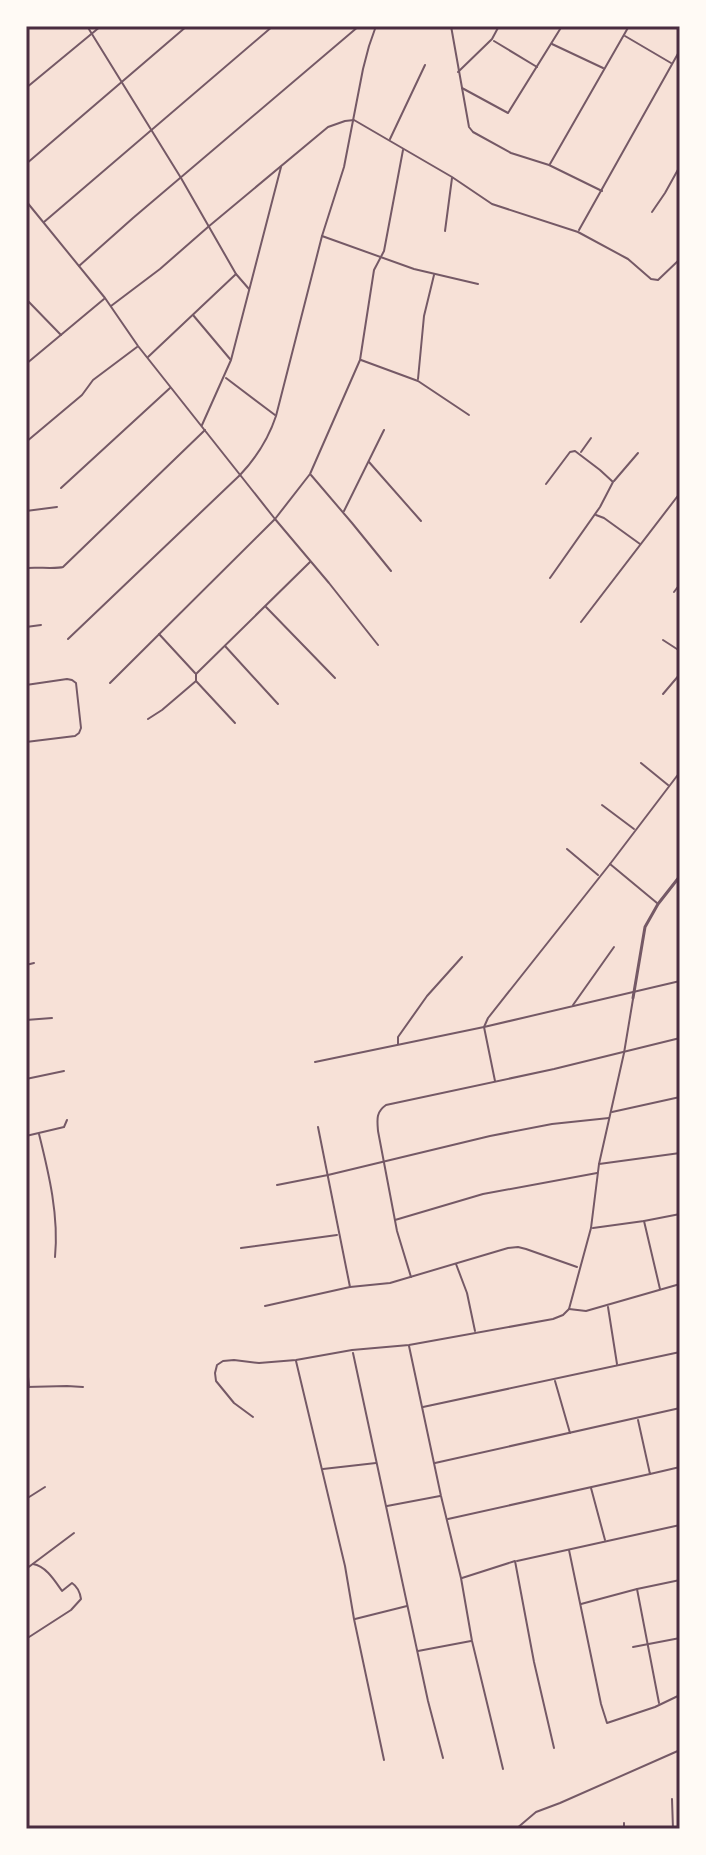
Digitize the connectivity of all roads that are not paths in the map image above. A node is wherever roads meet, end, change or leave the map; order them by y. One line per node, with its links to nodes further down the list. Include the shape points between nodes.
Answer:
1 (87, 26): 12 (street)
2 (101, 26): 12 (street)
3 (187, 26): 22 (street)
4 (273, 26): 26 (street)
5 (359, 26): 34 (street)
6 (368, 26): 11 (street)
7 (451, 26): 21 (street)
8 (499, 26): 14 (street)
9 (562, 26): 15 (street)
10 (629, 26): 13 (street)
11 (375, 28): 25 (street)
12 (92, 34): 22 (street); 23 (street)
13 (623, 35): 17 (street); 20 (street)
14 (492, 39): 19 (street); 21 (street)
15 (552, 44): 19 (street); 20 (street)
16 (680, 50): 17 (street)
17 (672, 63): 35 (street)
18 (425, 65): 27 (street)
19 (538, 67): 24 (street, via 508,113)
20 (604, 69): 30 (street)
21 (458, 72): 24 (street)
22 (122, 82): 26 (street); 29 (street)
23 (26, 88)
24 (461, 88): 30 (street, via 473,132 511,153)
25 (354, 120): 27 (street); 31 (street, via 328,127); 42 (street)
26 (151, 131): 34 (street); 38 (street)
27 (389, 141): 28 (street)
28 (403, 150): 33 (street); 43 (street)
29 (26, 164)
30 (549, 165): 35 (street)
31 (281, 166): 39 (street); 49 (street)
32 (680, 166): 37 (street)
33 (452, 177): 40 (street); 41 (street, via 499,207)
34 (181, 178): 39 (street); 45 (street)
35 (602, 191): 41 (street)
36 (26, 201): 38 (street)
37 (652, 212)
38 (43, 223): 45 (street)
39 (208, 227): 46 (street); 52 (street)
40 (445, 231)
41 (578, 232): 44 (street, via 628,259 655,281)
42 (322, 236): 43 (street); 64 (street)
43 (380, 258): 47 (street); 58 (street)
44 (680, 259)
45 (78, 267): 50 (street)
46 (236, 274): 49 (street); 53 (street)
47 (434, 274): 48 (street); 61 (street)
48 (478, 284)
49 (249, 289): 57 (street)
50 (105, 298): 52 (street); 54 (street)
51 (26, 299): 54 (street)
52 (111, 306): 55 (street)
53 (193, 315): 56 (street); 57 (street)
54 (61, 335): 59 (street)
55 (138, 346): 56 (street); 69 (street)
56 (147, 357): 62 (street)
57 (231, 360): 60 (street)
58 (360, 360): 61 (street); 73 (street)
59 (26, 364)
60 (224, 377): 64 (street); 65 (street)
61 (418, 381): 63 (street)
62 (171, 387): 65 (street); 77 (street)
63 (469, 415)
64 (276, 416): 74 (street, via 265,444)
65 (202, 426): 66 (street)
66 (205, 430): 74 (street); 89 (street, via 63,567)
67 (384, 430): 72 (street)
68 (591, 438): 70 (street)
69 (26, 442)
70 (580, 453): 75 (street); 76 (street, via 570,452)
71 (638, 453): 75 (street)
72 (369, 461): 82 (street); 86 (street)
73 (310, 474): 82 (street); 85 (street)
74 (240, 475): 85 (street); 99 (street)
75 (613, 482): 80 (street)
76 (546, 484)
77 (61, 488)
78 (680, 493): 87 (street)
79 (57, 507): 81 (street)
80 (600, 507): 83 (street); 84 (street)
81 (26, 511)
82 (344, 512): 90 (street)
83 (595, 515): 84 (street); 91 (street)
84 (604, 518): 87 (street)
85 (275, 519): 88 (street); 98 (street)
86 (421, 521)
87 (641, 544): 95 (street)
88 (310, 561): 94 (street); 101 (street)
89 (26, 568)
90 (391, 571)
91 (550, 578)
92 (680, 584): 93 (street)
93 (674, 592)
94 (265, 606): 102 (street); 107 (street)
95 (581, 622)
96 (41, 625): 97 (street)
97 (26, 627)
98 (158, 633): 105 (street); 109 (street)
99 (68, 639)
100 (663, 640): 103 (street)
101 (378, 645)
102 (225, 646): 105 (street); 112 (street)
103 (680, 651)
104 (26, 672): 110 (street)
105 (196, 674): 108 (street)
106 (680, 674): 111 (street)
107 (335, 678)
108 (196, 681): 113 (street); 114 (street)
109 (110, 683)
110 (26, 685): 115 (street, via 67,679 76,683 81,730 75,736)
111 (663, 694)
112 (278, 704)
113 (148, 719)
114 (235, 723)
115 (26, 742)
116 (641, 763): 118 (street)
117 (680, 772): 118 (street)
118 (669, 785): 120 (street)
119 (602, 805): 120 (street)
120 (635, 830): 122 (street)
121 (567, 849): 123 (street)
122 (610, 864): 123 (street); 125 (street)
123 (599, 876): 135 (street)
124 (680, 876): 125 (street)
125 (658, 904): 131 (street, via 643,934)
126 (614, 947): 132 (street)
127 (462, 957): 137 (street, via 427,996)
128 (34, 963): 129 (street)
129 (26, 965)
130 (679, 980): 131 (street)
131 (634, 995): 132 (street); 138 (street)
132 (571, 1007): 135 (street)
133 (52, 1018): 134 (street)
134 (26, 1020)
135 (484, 1027): 137 (street); 142 (street)
136 (680, 1038): 138 (street)
137 (398, 1044): 139 (street)
138 (624, 1053): 142 (street); 144 (street)
139 (315, 1062)
140 (64, 1071): 141 (street)
141 (26, 1079)
142 (495, 1081): 151 (street, via 381,1108 377,1118)
143 (680, 1097): 144 (street)
144 (611, 1112): 145 (street)
145 (610, 1118): 151 (street, via 490,1136); 152 (street)
146 (67, 1120): 148 (street, via 64,1127)
147 (318, 1127): 154 (street)
148 (39, 1134): 149 (street); 162 (street, via 57,1225)
149 (26, 1136)
150 (680, 1153): 152 (street)
151 (384, 1162): 154 (street); 157 (street)
152 (599, 1164): 153 (street)
153 (599, 1173): 157 (street, via 483,1194); 159 (street)
154 (328, 1175): 155 (street); 160 (street)
155 (277, 1185)
156 (680, 1214): 158 (street)
157 (395, 1220): 165 (street)
158 (644, 1221): 159 (street); 168 (street)
159 (591, 1228): 164 (street)
160 (338, 1235): 161 (street); 167 (street)
161 (241, 1248)
162 (55, 1257)
163 (455, 1263): 164 (street, via 518,1247); 165 (street); 172 (street)
164 (579, 1267): 171 (street)
165 (411, 1277): 167 (street)
166 (680, 1284): 168 (street)
167 (350, 1287): 169 (street)
168 (660, 1290): 170 (street)
169 (265, 1306)
170 (608, 1306): 171 (street); 178 (street)
171 (569, 1309): 172 (street, via 553,1319)
172 (476, 1332): 173 (street)
173 (409, 1345): 174 (street); 182 (street)
174 (352, 1350): 177 (street); 187 (street)
175 (680, 1352): 178 (street)
176 (26, 1356): 181 (street)
177 (296, 1360): 184 (street, via 217,1365 216,1381 222,1390); 190 (street)
178 (618, 1366): 179 (street)
179 (555, 1379): 182 (street); 186 (street)
180 (83, 1387): 181 (street)
181 (28, 1388)
182 (422, 1407): 188 (street)
183 (680, 1408): 185 (street)
184 (253, 1417)
185 (638, 1418): 186 (street); 191 (street)
186 (570, 1434): 188 (street)
187 (377, 1462): 190 (street); 196 (street)
188 (434, 1463): 194 (street)
189 (680, 1467): 191 (street)
190 (321, 1470): 210 (street)
191 (650, 1474): 193 (street)
192 (45, 1487): 195 (street)
193 (591, 1487): 197 (street); 200 (street)
194 (441, 1496): 196 (street); 197 (street)
195 (26, 1499)
196 (386, 1506): 209 (street)
197 (447, 1520): 205 (street)
198 (680, 1525): 200 (street)
199 (74, 1533): 203 (street)
200 (605, 1540): 201 (street)
201 (569, 1550): 202 (street); 208 (street)
202 (515, 1561): 205 (street); 219 (street)
203 (33, 1564): 204 (street); 212 (street, via 47,1571 62,1591 72,1583 81,1599)
204 (26, 1569)
205 (461, 1578): 213 (street)
206 (680, 1580): 207 (street)
207 (637, 1589): 208 (street); 214 (street)
208 (580, 1605): 218 (street, via 607,1723)
209 (408, 1606): 210 (street); 216 (street)
210 (354, 1619): 222 (street)
211 (680, 1638): 214 (street)
212 (26, 1639)
213 (472, 1641): 216 (street); 223 (street)
214 (647, 1644): 215 (street); 218 (street)
215 (633, 1647)
216 (417, 1651): 221 (street)
217 (680, 1695): 218 (street)
218 (660, 1704)
219 (554, 1748)
220 (680, 1750): 226 (street, via 536,1812)
221 (443, 1758)
222 (384, 1760)
223 (503, 1769)
224 (672, 1799): 228 (street)
225 (624, 1823): 227 (street)
226 (516, 1829)
227 (624, 1829)
228 (673, 1829)

